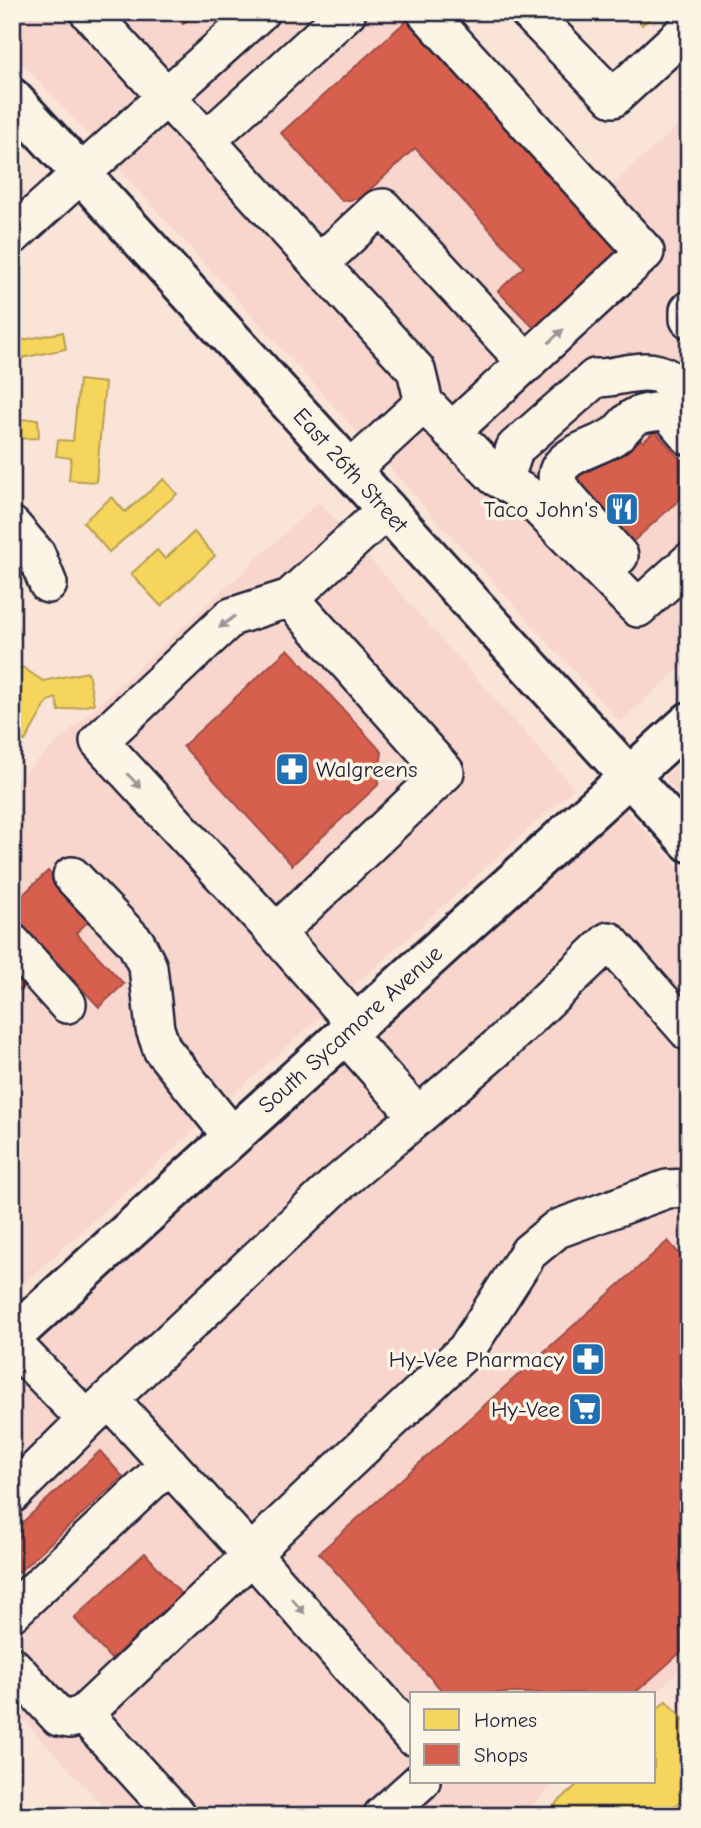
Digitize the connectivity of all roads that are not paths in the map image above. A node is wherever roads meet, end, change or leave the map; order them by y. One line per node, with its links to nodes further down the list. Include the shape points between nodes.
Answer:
1 (89, 12): 7 (street)
2 (261, 12): 7 (street)
3 (347, 12): 9 (street)
4 (426, 12): 15 (street, one-way to 4, via 645,252)
5 (529, 12): 6 (street, via 613,98)
6 (689, 28)
7 (168, 97): 9 (street); 10 (street)
8 (12, 98): 10 (main road, East 26th Street)
9 (207, 140): 12 (street)
10 (81, 173): 11 (street); 19 (main road, East 26th Street)
11 (12, 236)
12 (320, 263): 15 (street, via 383,208); 16 (street, via 416,370)
13 (689, 310): 14 (street)
14 (689, 319)
15 (527, 363): 18 (street)
16 (424, 403): 18 (street); 19 (street)
17 (682, 416): 20 (street, via 667,377 643,372 595,378 515,448); 25 (street, via 635,416 614,436 567,459 556,472 561,490)
18 (451, 432): 20 (street)
19 (351, 470): 21 (main road, East 26th Street)
20 (503, 472): 25 (street, via 638,608)
21 (387, 509): 26 (street); 28 (main road, East 26th Street)
22 (12, 526): 24 (street, via 36,554)
23 (689, 562): 25 (street)
24 (48, 584)
25 (653, 595)
26 (290, 598): 31 (street, via 445,772); 31 (street, one-way to 31, via 231,617 100,741)
27 (689, 722): 28 (main road, South Sycamore Avenue)
28 (629, 776): 29 (main road, East 26th Street); 34 (main road, South Sycamore Avenue)
29 (689, 842)
30 (72, 876): 37 (street, via 136,943 148,967 155,1029 162,1049)
31 (276, 933): 34 (street)
32 (12, 943): 33 (street)
33 (66, 1004)
34 (351, 1029): 36 (street); 37 (main road, South Sycamore Avenue)
35 (689, 1032): 36 (street, via 609,941)
36 (418, 1116): 41 (street, via 334,1186)
37 (232, 1136): 39 (main road, South Sycamore Avenue)
38 (689, 1188): 44 (street, via 667,1189 557,1229 529,1252 466,1350)
39 (12, 1337)
40 (12, 1343): 41 (street)
41 (98, 1409): 42 (street); 43 (street)
42 (169, 1464): 44 (street); 45 (street)
43 (12, 1494)
44 (253, 1555): 47 (street); 48 (street, one-way to 48)
45 (12, 1612)
46 (12, 1666): 47 (street, via 59,1717)
47 (84, 1714): 50 (street)
48 (410, 1734)
49 (419, 1783): 51 (street)
50 (177, 1816)
51 (382, 1816)

